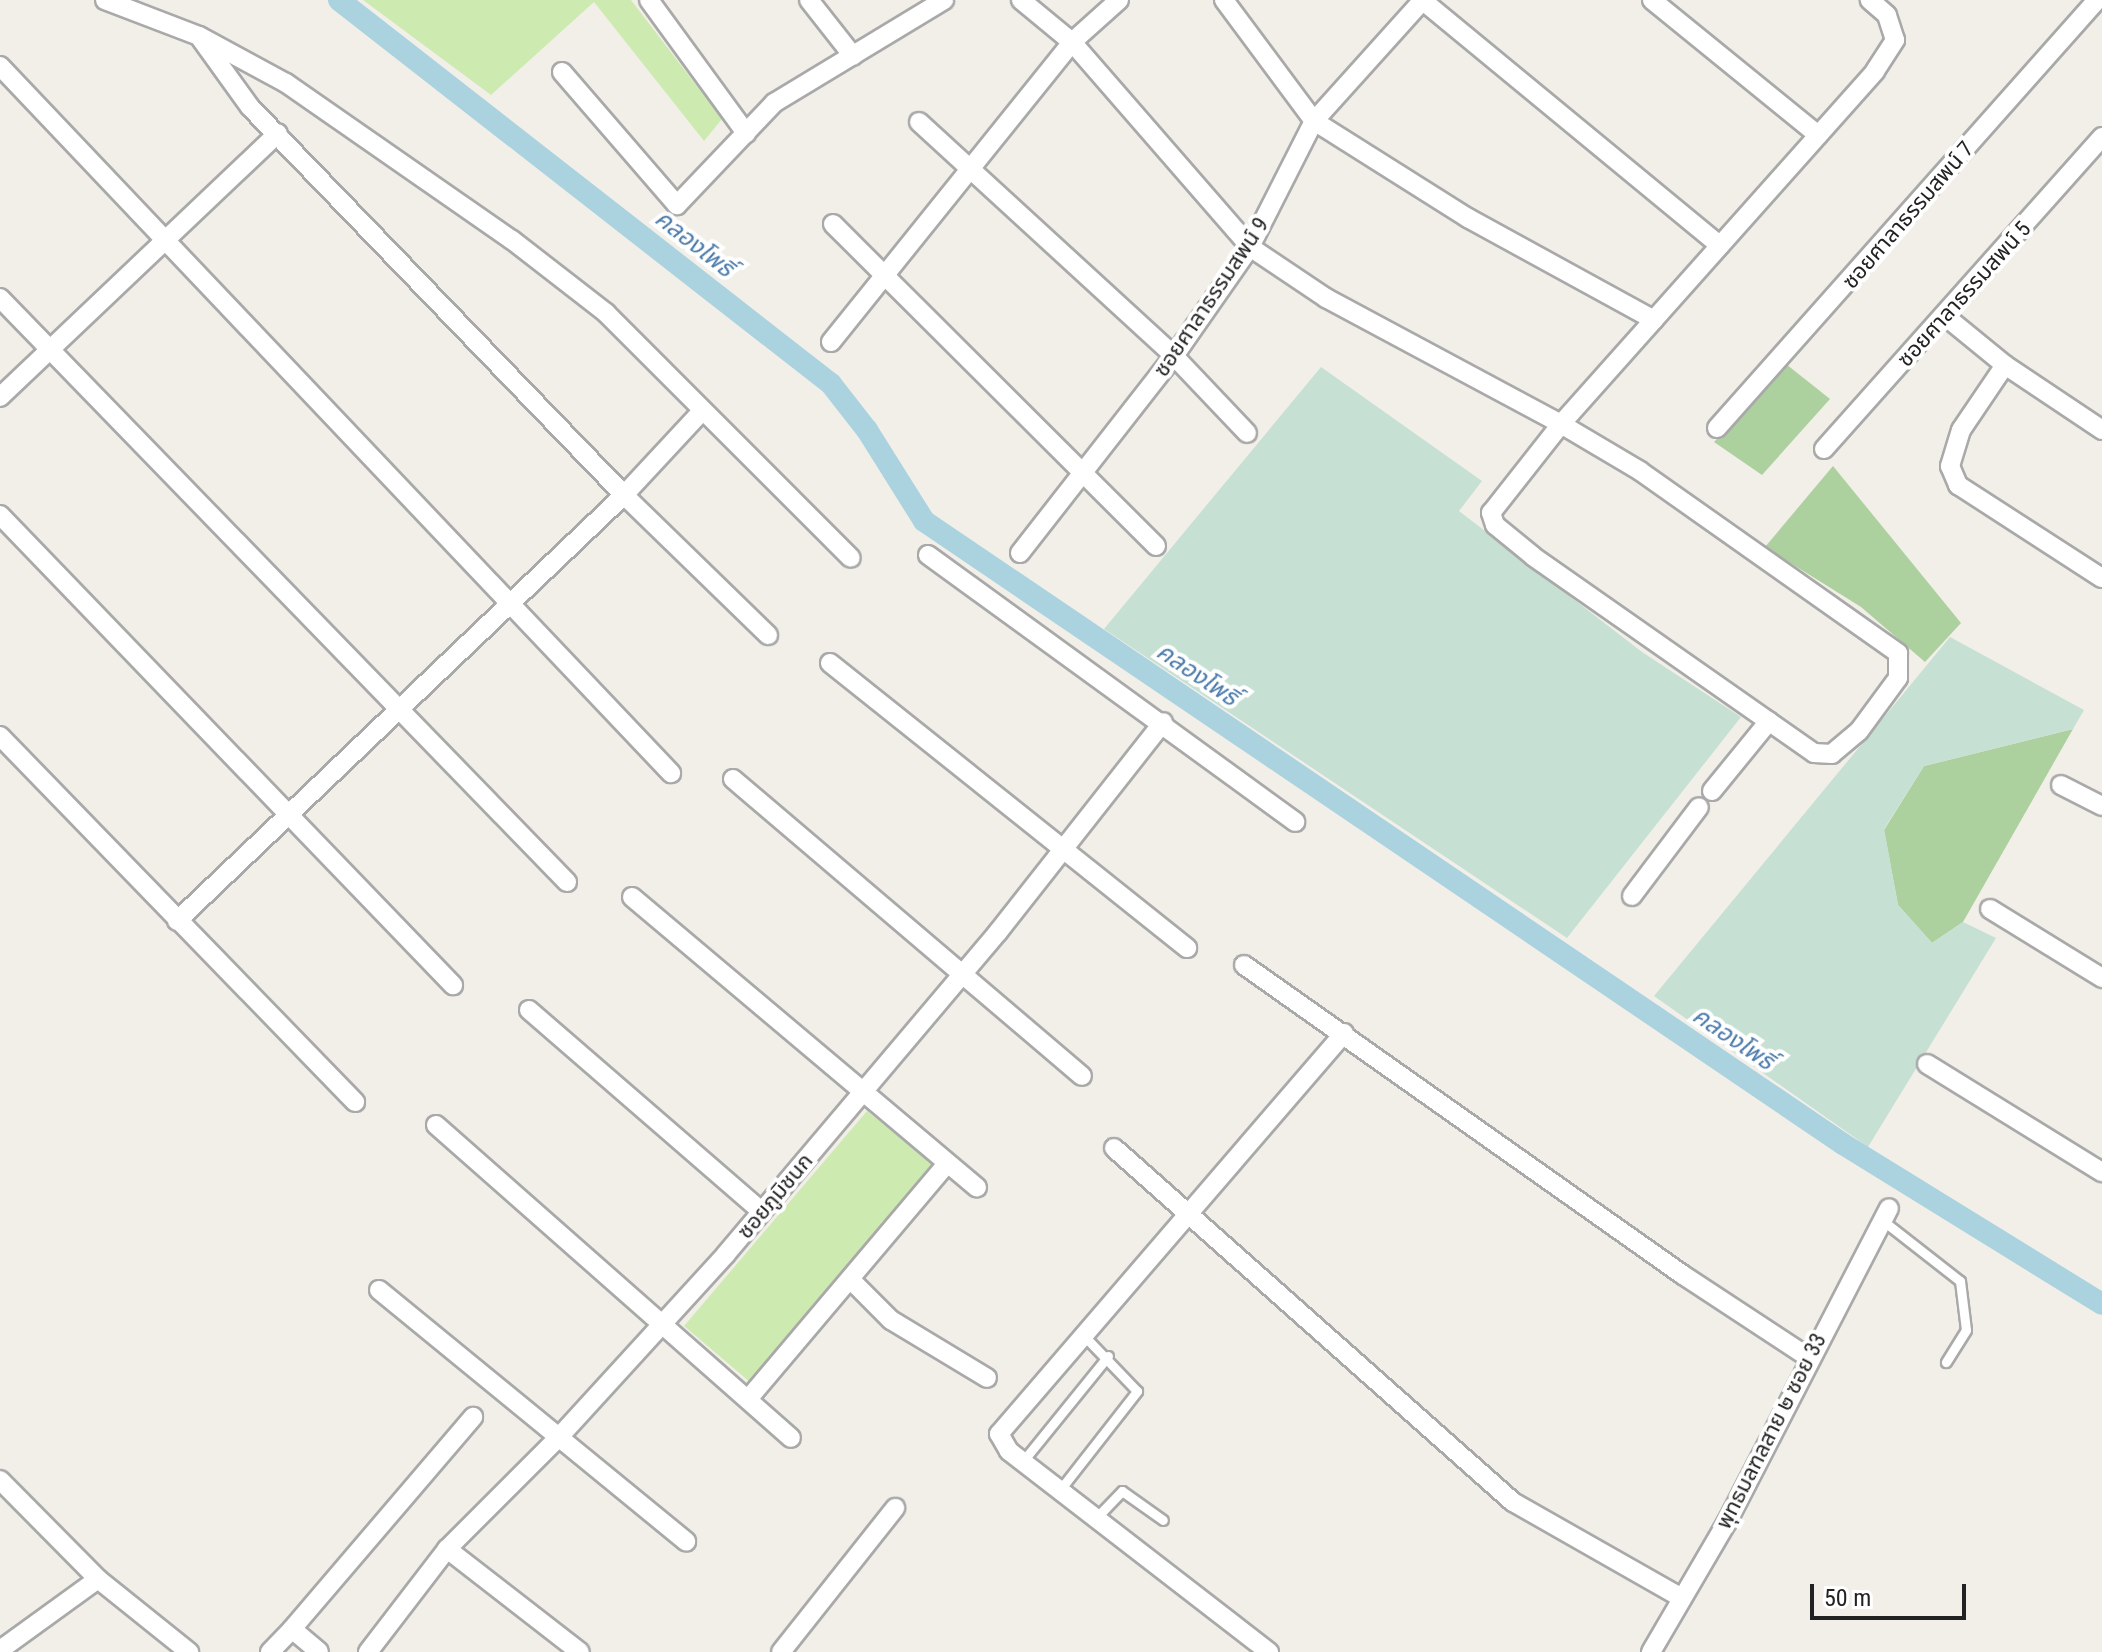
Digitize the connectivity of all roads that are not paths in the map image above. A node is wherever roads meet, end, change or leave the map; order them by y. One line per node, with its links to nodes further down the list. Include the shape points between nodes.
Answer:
1 (105, 0): 12 (street)
2 (649, 0): 20 (street)
3 (809, 0): 14 (street)
4 (944, 0): 14 (street)
5 (1021, 0): 13 (street)
6 (1119, 0): 13 (street)
7 (1224, 0): 17 (street)
8 (1422, 0): 17 (street, ซอยศาลาธรรมสพน์ 9); 26 (street)
9 (1652, 0): 21 (street)
10 (1870, 0): 21 (street, via 1887,15 1895,40)
11 (2097, 0): 39 (street, ซอยศาลาธรรมสพน์ 7)
12 (199, 36): 19 (street, via 250,107); 37 (street, via 286,83 559,275 606,313)
13 (1072, 42): 23 (street); 27 (street)
14 (853, 56): 20 (street, via 774,103)
15 (0, 66): 25 (street)
16 (562, 72): 20 (street, via 677,205)
17 (1314, 121): 27 (street, ซอยศาลาธรรมสพน์ 9); 31 (street, via 1468,218)
18 (919, 122): 23 (street)
19 (278, 133): 25 (street); 44 (street)
20 (746, 133)
21 (1818, 135): 26 (street)
22 (2102, 137): 30 (street, ซอยศาลาธรรมสพน์ 5)
23 (971, 169): 28 (street); 34 (street)
24 (833, 224): 28 (street)
25 (167, 239): 33 (street); 51 (street)
26 (1720, 246): 31 (street)
27 (1250, 247): 34 (street, ซอยศาลาธรรมสพน์ 9); 38 (street, via 1326,298)
28 (882, 276): 32 (street); 43 (street)
29 (0, 298): 33 (street)
30 (1945, 316): 35 (street); 42 (street, ซอยศาลาธรรมสพน์ 5)
31 (1654, 320): 38 (street)
32 (831, 342)
33 (49, 350): 36 (street); 54 (street)
34 (1174, 356): 41 (street); 43 (street, ซอยศาลาธรรมสพน์ 9)
35 (2005, 365): 40 (street); 50 (street, via 1961,430 1950,466 1958,485)
36 (0, 397)
37 (701, 412): 44 (street); 49 (street)
38 (1561, 424): 55 (street, via 1500,496 1491,513 1495,525); 55 (street, via 1640,471 1898,653 1898,678 1859,731 1832,754 1814,753)
39 (1717, 428)
40 (2102, 430)
41 (1247, 433)
42 (1824, 449)
43 (1080, 472): 46 (street); 47 (street, ซอยศาลาธรรมสพน์ 9)
44 (624, 495): 51 (street); 52 (street)
45 (0, 515): 64 (street)
46 (1156, 546)
47 (1020, 553)
48 (928, 555): 56 (street)
49 (851, 558)
50 (2102, 578)
51 (510, 601): 54 (street); 58 (street)
52 (768, 635)
53 (830, 663): 66 (street)
54 (400, 708): 64 (street); 67 (street)
55 (1769, 721): 61 (street)
56 (1163, 722): 65 (street); 66 (street, ซอยภูมิชนก)
57 (0, 736): 71 (street)
58 (671, 773)
59 (733, 779): 74 (street)
60 (2061, 785): 62 (street)
61 (1712, 791)
62 (2102, 806)
63 (1699, 807): 68 (street)
64 (287, 815): 71 (street); 76 (street)
65 (1295, 822)
66 (1062, 851): 72 (street); 74 (street, ซอยภูมิชนก)
67 (567, 882)
68 (1632, 896)
69 (632, 897): 81 (street)
70 (1990, 909): 75 (street)
71 (177, 921): 82 (street)
72 (1187, 948)
73 (1244, 965): 78 (street)
74 (961, 976): 80 (street); 81 (street, ซอยภูมิชนก)
75 (2102, 978)
76 (453, 985)
77 (529, 1010): 88 (street)
78 (1344, 1033): 90 (street); 96 (street, via 1683,1275)
79 (1927, 1064): 86 (street)
80 (1082, 1076)
81 (862, 1094): 85 (street); 88 (street, ซอยภูมิชนก)
82 (355, 1102)
83 (436, 1125): 93 (street)
84 (1114, 1148): 90 (street)
85 (947, 1164): 87 (street); 91 (street)
86 (2102, 1172)
87 (977, 1188)
88 (762, 1212): 93 (street, ซอยภูมิชนก)
89 (1886, 1214): 96 (street, พุทธมลฑลสาย ๒ ซอย 33); 97 (lane, via 1960,1281 1966,1330)
90 (1186, 1216): 94 (street); 112 (street, via 1513,1502)
91 (850, 1279): 98 (street, via 891,1320); 99 (street)
92 (379, 1290): 101 (street)
93 (664, 1322): 99 (street); 101 (street, ซอยภูมิชนก)
94 (1084, 1336): 95 (lane); 103 (street, via 1001,1428 1000,1441)
95 (1108, 1356): 103 (lane); 105 (lane, via 1137,1391)
96 (1808, 1357): 112 (street, พุทธมลฑลสาย ๒ ซอย 33, via 1727,1522)
97 (1946, 1362)
98 (987, 1378)
99 (749, 1398): 102 (street)
100 (473, 1417): 113 (street)
101 (560, 1436): 109 (street); 110 (street, ซอยภูมิชนก)
102 (791, 1438)
103 (1023, 1461): 105 (street)
104 (0, 1480): 111 (street)
105 (1059, 1491): 107 (street)
106 (895, 1508): 120 (street)
107 (1095, 1519): 108 (lane, via 1122,1491); 121 (street)
108 (1163, 1520)
109 (686, 1541)
110 (447, 1549): 118 (street, ซอยภูมิชนก); 119 (street)
111 (98, 1579): 114 (street); 116 (street)
112 (1682, 1598): 122 (street, พุทธมลฑลสาย ๒ ซอย 33)
113 (292, 1629): 115 (street); 117 (street)
114 (0, 1650)
115 (314, 1651)
116 (189, 1652)
117 (270, 1652)
118 (368, 1652)
119 (580, 1652)
120 (781, 1652)
121 (1269, 1652)
122 (1651, 1652)

